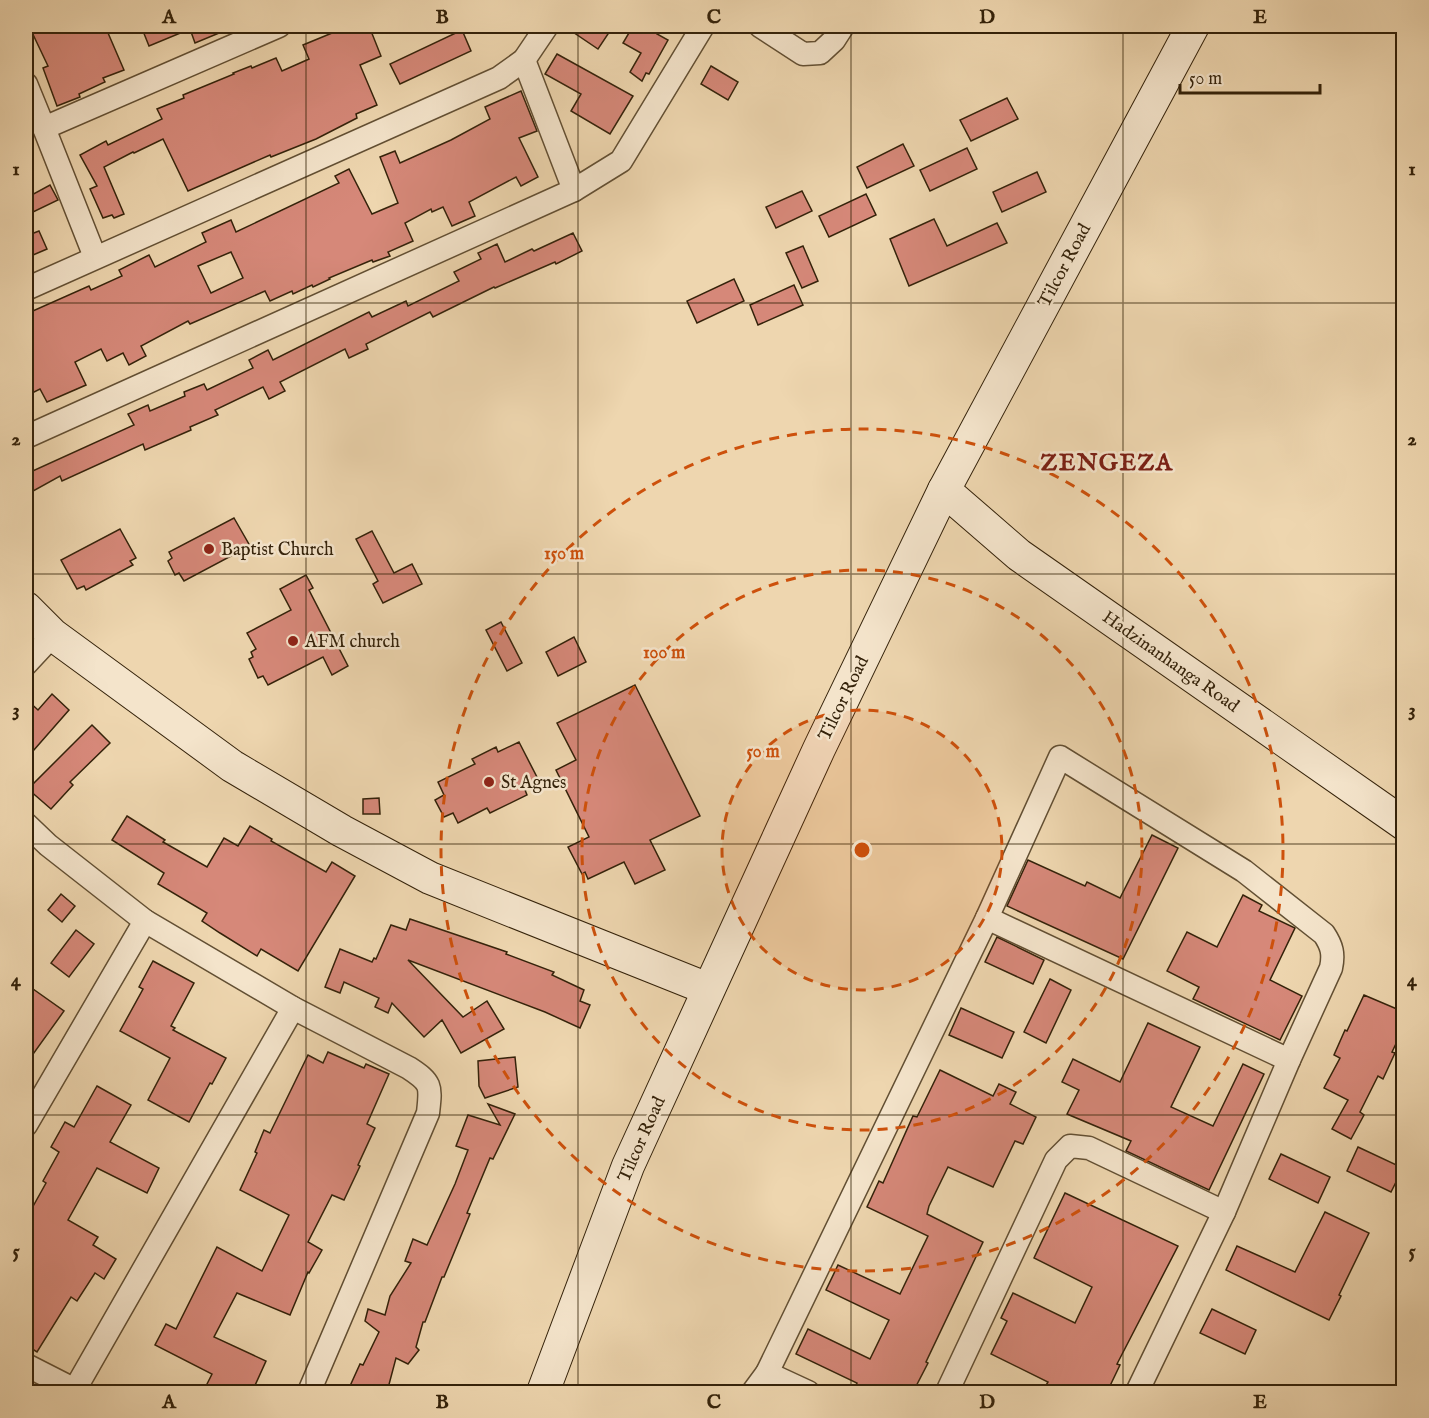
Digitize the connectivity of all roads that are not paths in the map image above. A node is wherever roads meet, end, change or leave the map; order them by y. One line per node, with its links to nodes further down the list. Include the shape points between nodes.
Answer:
1 (279, 26): 9 (street)
2 (547, 26): 7 (street)
3 (703, 26): 10 (street, via 621,161)
4 (760, 26): 5 (street, via 803,54 820,53)
5 (843, 26)
6 (1192, 26): 14 (street, Tilcor Road)
7 (524, 60): 10 (street); 11 (street, via 500,78)
8 (26, 84): 9 (street)
9 (44, 128): 11 (street)
10 (574, 190): 13 (street)
11 (95, 257): 12 (street)
12 (26, 289)
13 (26, 436)
14 (944, 490): 19 (street, Hadzinanhanga Road, via 1019,555); 22 (street, Tilcor Road)
15 (26, 608): 16 (street)
16 (53, 635): 17 (street); 22 (street, via 232,766 391,857 430,878)
17 (26, 664)
18 (26, 824): 21 (street)
19 (1404, 824)
20 (987, 918): 24 (street); 24 (street, via 1060,757 1244,870 1324,934 1334,956 1331,968); 28 (street)
21 (145, 921): 23 (street); 25 (street)
22 (708, 989): 31 (street, Tilcor Road, via 628,1166)
23 (293, 1008): 29 (street); 30 (street, via 409,1068 425,1079 430,1092 428,1113)
24 (1289, 1060): 26 (street)
25 (26, 1125)
26 (1224, 1212): 34 (street, via 1089,1148 1070,1146 1056,1160); 35 (street)
27 (26, 1365): 29 (street)
28 (767, 1372): 32 (street); 33 (street)
29 (76, 1392)
30 (309, 1392)
31 (543, 1392)
32 (753, 1392)
33 (808, 1392)
34 (947, 1392)
35 (1137, 1392)

